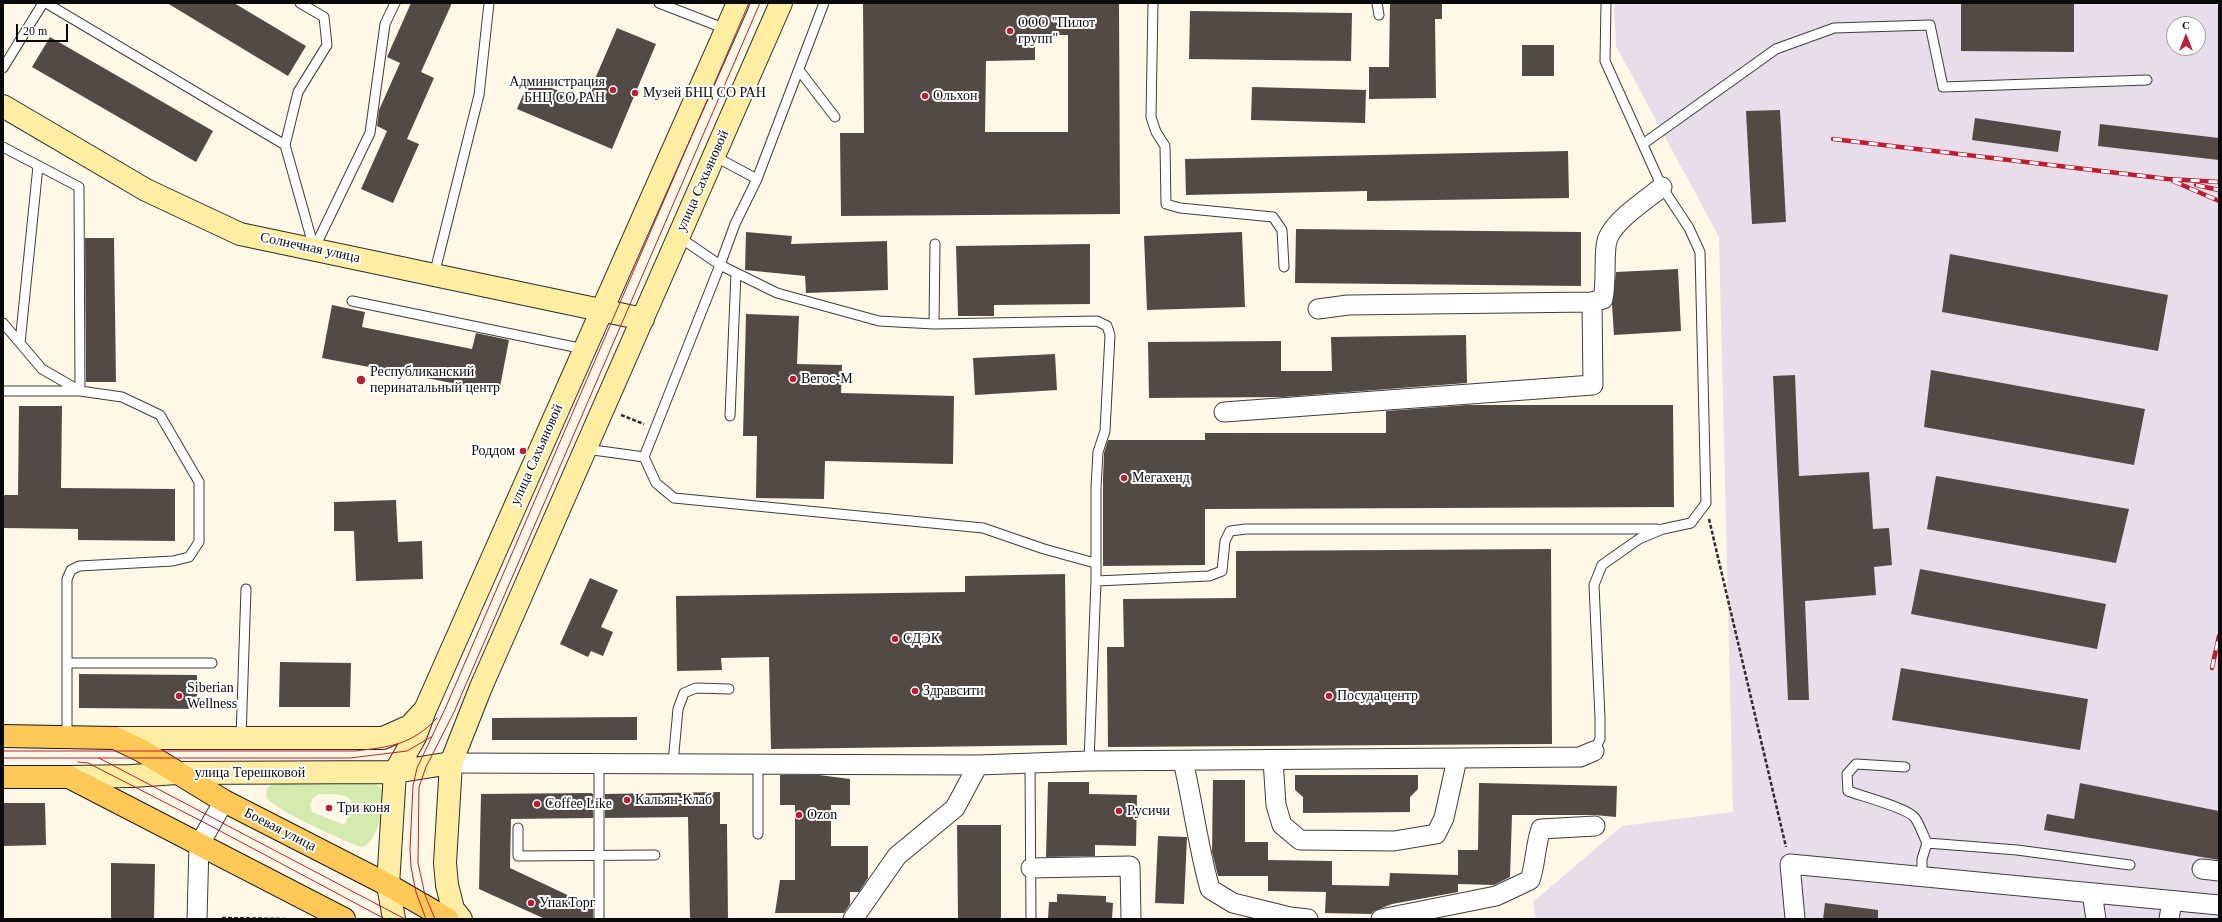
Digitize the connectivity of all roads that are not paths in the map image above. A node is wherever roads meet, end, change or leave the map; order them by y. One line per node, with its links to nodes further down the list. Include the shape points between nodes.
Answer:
1 (43, 3): 15 (lane)
2 (46, 3): 21 (lane)
3 (300, 3): 21 (lane, via 324,17 327,45 298,92)
4 (395, 3): 29 (lane, via 385,24 370,133)
5 (489, 3): 33 (lane, via 479,95)
6 (659, 3): 14 (lane)
7 (738, 3): 14 (main road, улица Сахьяновой)
8 (781, 3): 23 (main road, улица Сахьяновой)
9 (824, 3): 16 (lane)
10 (1152, 3): 31 (lane, via 1151,117 1156,132 1165,146 1166,204 1180,208 1274,217 1282,230)
11 (1377, 3): 13 (lane)
12 (1606, 3): 20 (lane, via 1605,61)
13 (1379, 15)
14 (726, 29): 37 (main road, улица Сахьяновой)
15 (3, 68)
16 (799, 70): 19 (lane); 25 (lane)
17 (2147, 80): 20 (lane, via 1943,87 1930,25 1834,28 1776,49)
18 (3, 106): 29 (main road, Солнечная улица, via 146,190 240,234)
19 (835, 117)
20 (1643, 144): 26 (lane)
21 (285, 145): 29 (lane)
22 (3, 147): 24 (lane)
23 (714, 156): 25 (lane); 27 (main road, улица Сахьяновой)
24 (38, 166): 41 (lane); 44 (lane, via 79,187)
25 (757, 179): 30 (lane, via 735,224)
26 (1662, 187): 35 (street, via 1616,226 1607,238 1606,288 1603,299); 49 (lane, via 1689,228 1700,252 1706,503 1690,523)
27 (679, 237): 30 (lane); 38 (main road, улица Сахьяновой)
28 (935, 244): 40 (lane)
29 (314, 249): 33 (main road, Солнечная улица)
30 (720, 265): 32 (lane); 48 (lane)
31 (1284, 267)
32 (736, 273): 40 (lane, via 777,292 879,321); 46 (lane)
33 (434, 275): 37 (main road, Солнечная улица)
34 (352, 301): 42 (lane)
35 (1592, 302): 36 (street, via 1348,305); 45 (street, via 1593,385)
36 (1318, 309)
37 (602, 310): 38 (main road, Солнечная улица); 42 (main road, улица Сахьяновой)
38 (643, 319): 47 (main road, улица Сахьяновой)
39 (3, 323): 41 (lane)
40 (934, 324): 50 (lane, via 1097,320 1107,326 1110,335 1105,431 1098,452)
41 (20, 343): 44 (lane, via 42,369)
42 (584, 348): 56 (main road, улица Сахьяновой)
43 (3, 391): 44 (lane)
44 (80, 391): 53 (lane, via 122,397 160,415 199,482 199,542 189,557 173,561 79,566 71,570 67,579)
45 (1224, 412)
46 (730, 416)
47 (586, 449): 48 (lane); 69 (main road, улица Сахьяновой, via 481,687)
48 (644, 457): 50 (lane, via 656,483 674,498 983,528)
49 (1662, 529): 51 (lane, via 1246,529 1230,531 1225,541 1222,572 1209,576); 62 (lane, via 1639,539 1602,565 1594,585 1600,739)
50 (1095, 563): 51 (lane)
51 (1096, 581): 66 (lane)
52 (246, 589): 60 (lane)
53 (67, 663): 54 (lane); 58 (lane)
54 (212, 663)
55 (729, 689): 70 (lane, via 696,688 684,693 678,710)
56 (425, 710): 60 (main road, via 410,726 384,738); 61 (main road, улица Сахьяновой)
57 (3, 736): 58 (main road)
58 (67, 737): 59 (main road)
59 (115, 738): 60 (main road); 75 (main road, Боевая улица)
60 (241, 738)
61 (409, 747): 69 (main road); 74 (main road, улица Сахьяновой)
62 (1594, 752): 63 (street, via 1580,757)
63 (1457, 759): 65 (street); 65 (street, via 1444,818 1436,834 1394,841 1300,840 1282,825 1276,805)
64 (1183, 760): 65 (street); 66 (street); 102 (street, via 1200,856 1210,889 1233,903)
65 (1273, 760)
66 (1089, 761): 68 (street)
67 (599, 763): 69 (street); 70 (street); 85 (lane)
68 (1030, 763): 72 (street); 87 (lane)
69 (451, 764): 74 (main road, улица Терешковой); 97 (main road, улица Сахьяновой, via 445,863 453,909)
70 (673, 764): 71 (street)
71 (758, 764): 72 (street); 81 (lane)
72 (978, 765): 99 (street, via 955,808 898,856)
73 (1905, 767): 82 (lane, via 1856,764 1847,774 1848,791 1889,804 1914,816)
74 (395, 772): 75 (main road, улица Терешковой); 89 (main road, улица Сахьяновой)
75 (177, 773): 77 (main road, улица Терешковой); 78 (main road, Боевая улица)
76 (3, 777): 77 (main road, улица Терешковой)
77 (69, 777): 83 (main road)
78 (224, 800): 83 (street); 89 (main road, Боевая улица)
79 (1595, 826): 103 (street, via 1541,829 1535,846 1535,867 1530,880 1496,896)
80 (518, 828): 85 (lane, via 518,856)
81 (758, 834)
82 (1927, 843): 86 (lane, via 2017,850); 88 (lane, via 1922,859)
83 (199, 845): 93 (street); 94 (main road)
84 (655, 855): 85 (lane)
85 (599, 856): 98 (lane)
86 (2130, 865)
87 (1031, 868): 100 (lane); 101 (street, via 1130,866)
88 (1922, 877): 90 (street); 104 (street, via 1790,864)
89 (388, 885): 95 (main road, улица Сахьяновой); 96 (main road, Боевая улица)
90 (2092, 893): 91 (street); 105 (street)
91 (2172, 901): 92 (street); 106 (street)
92 (2219, 905)
93 (198, 919)
94 (344, 919)
95 (394, 919)
96 (447, 919)
97 (461, 919)
98 (599, 919)
99 (854, 919)
100 (1031, 919)
101 (1131, 919)
102 (1308, 919)
103 (1381, 919)
104 (1795, 919)
105 (2096, 919)
106 (2169, 919)

